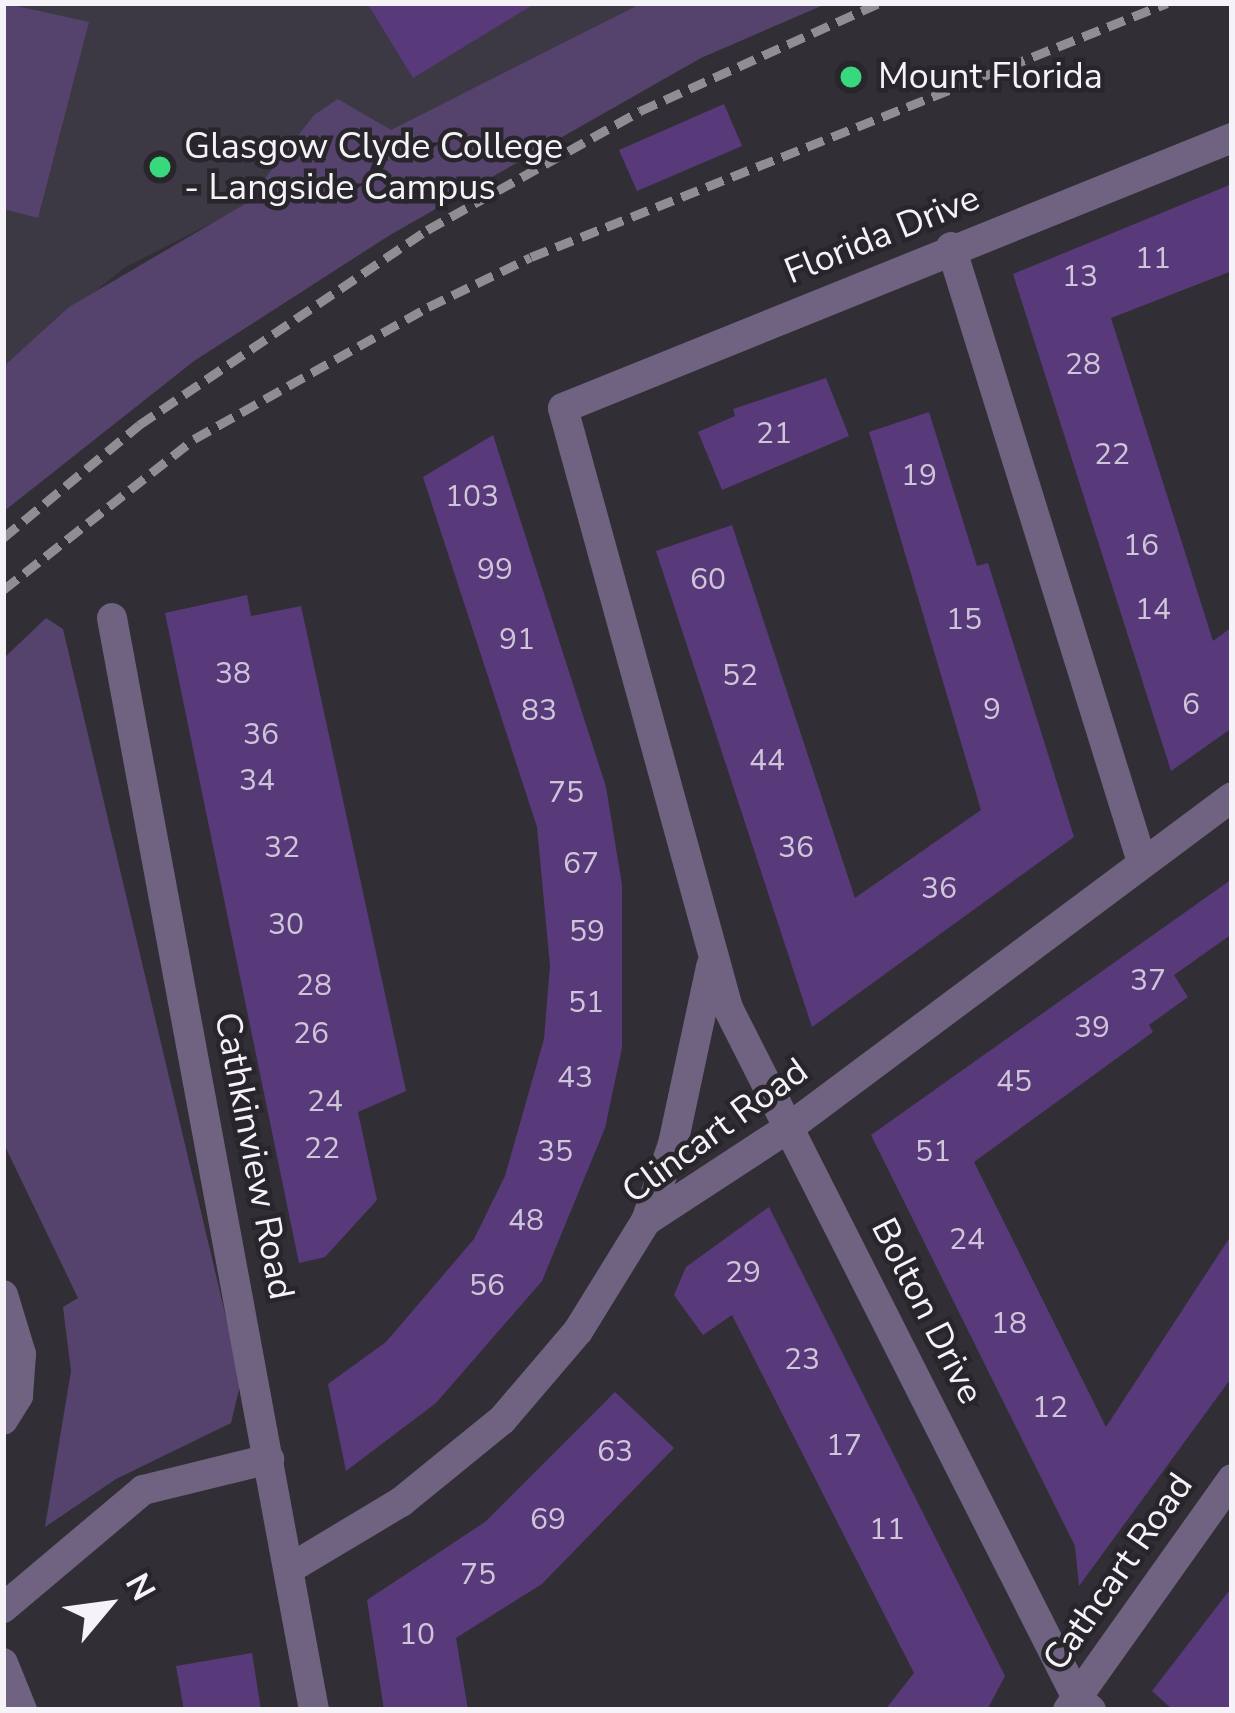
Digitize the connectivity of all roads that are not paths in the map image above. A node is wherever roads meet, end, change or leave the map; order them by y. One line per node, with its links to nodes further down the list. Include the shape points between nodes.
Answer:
1 (1232, 138): 2 (street, Florida Drive)
2 (951, 247): 3 (street, Florida Drive); 6 (street)
3 (563, 408): 7 (street, Bolton Drive)
4 (112, 619): 12 (street, Cathkinview Road)
5 (1232, 797): 6 (street, Clincart Road)
6 (1142, 859): 8 (street, Clincart Road)
7 (713, 957): 8 (street, Bolton Drive, via 728,1008); 9 (street, Bolton Drive, via 689,1082)
8 (791, 1126): 9 (street, Clincart Road); 17 (street, Bolton Drive)
9 (646, 1221): 14 (street, Clincart Road, via 578,1331 502,1420 401,1502)
10 (3, 1295): 11 (street, via 21,1354 18,1396)
11 (3, 1420)
12 (269, 1459): 14 (street, Cathkinview Road); 15 (street, via 143,1490)
13 (1232, 1479): 17 (street, Cathcart Road)
14 (289, 1569): 19 (street, Cathkinview Road)
15 (3, 1609)
16 (3, 1663): 18 (street)
17 (1079, 1706)
18 (22, 1710)
19 (314, 1710)

